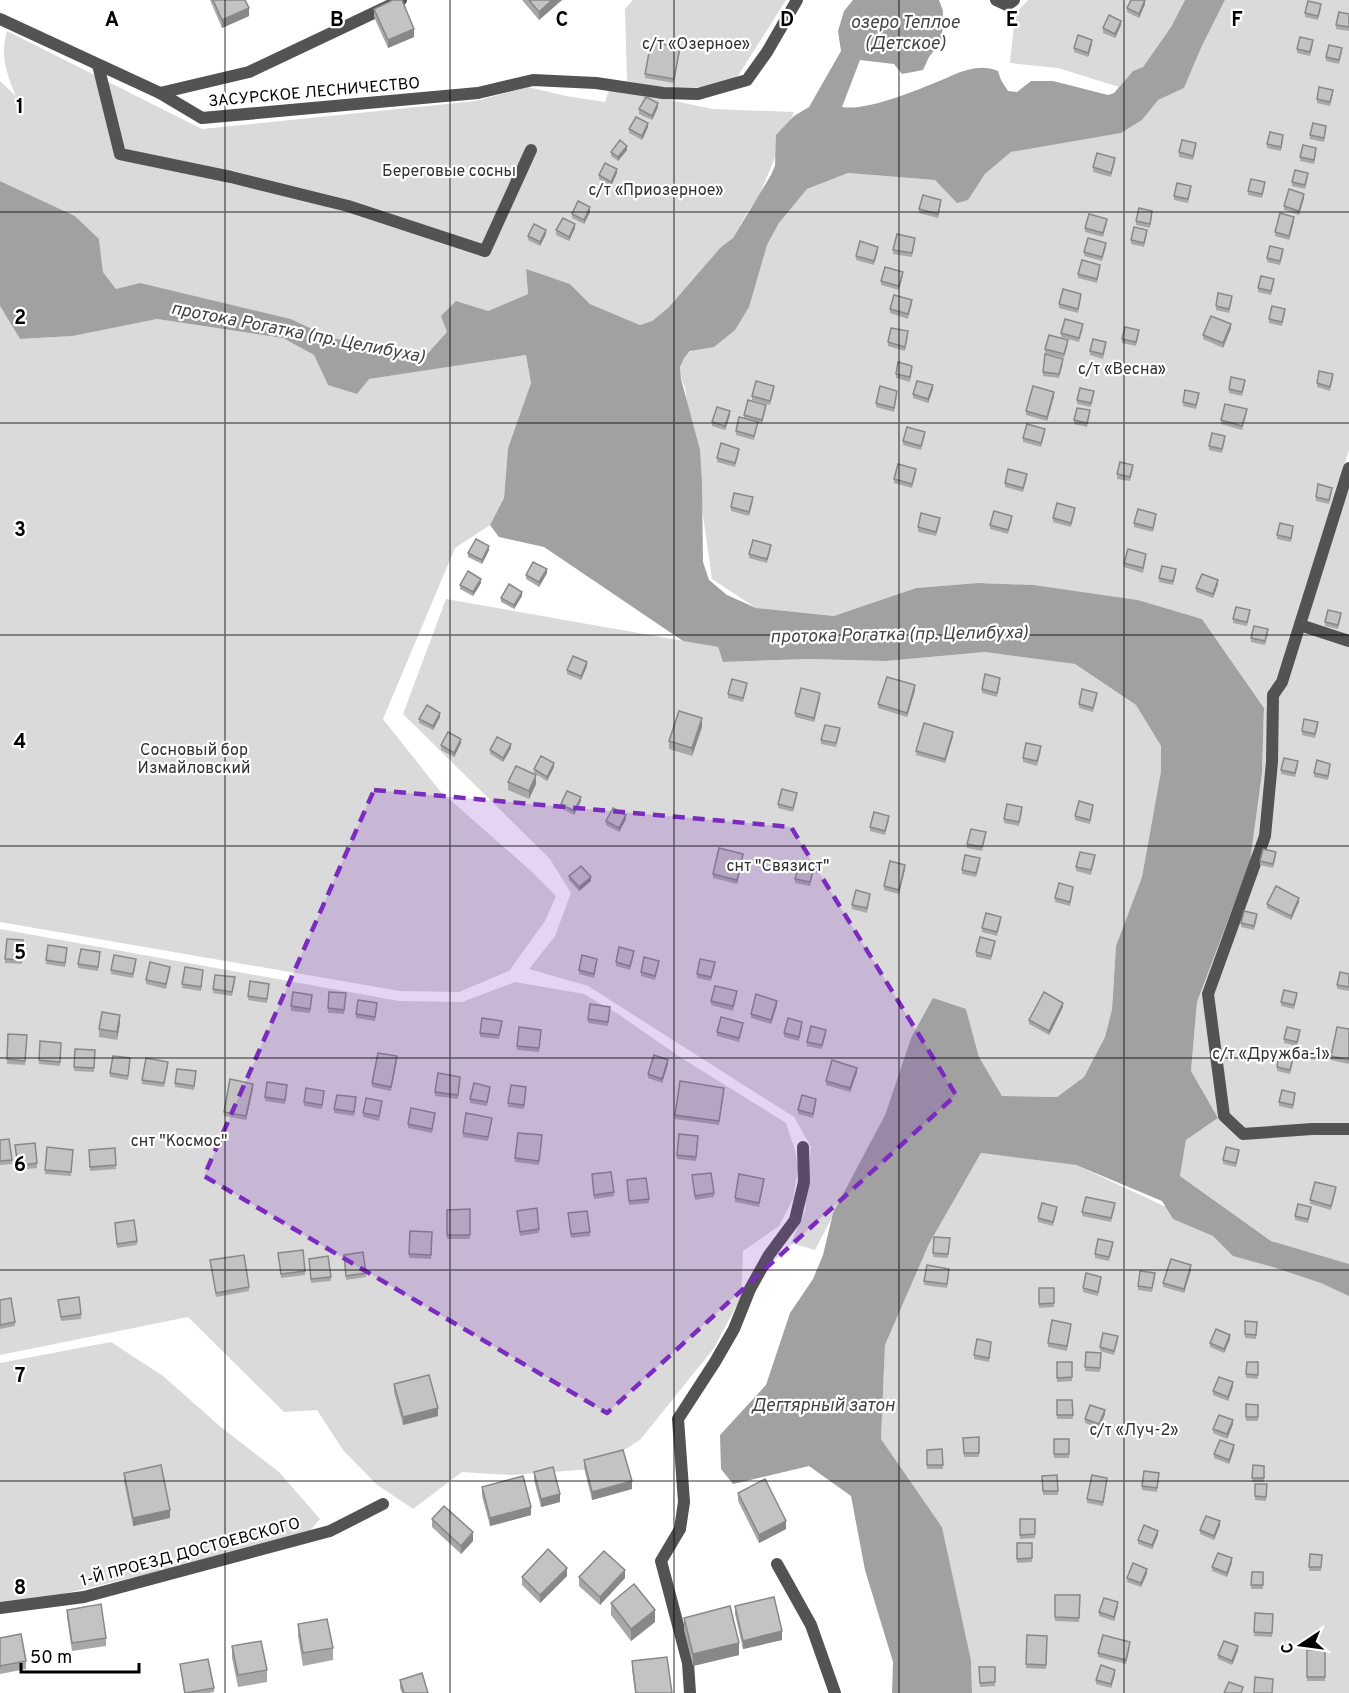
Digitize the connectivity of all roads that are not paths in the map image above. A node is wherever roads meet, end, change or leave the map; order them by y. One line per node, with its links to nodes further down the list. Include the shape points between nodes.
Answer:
1 (401, 0): 7 (street, ЗАСУРСКОЕ ЛЕСНИЧЕСТВО, via 249,72)
2 (797, 0): 7 (street, ЗАСУРСКОЕ ЛЕСНИЧЕСТВО, via 747,80 699,94 533,80 478,93 202,118)
3 (996, 0): 4 (street, via 1007,5)
4 (1014, 0)
5 (0, 19): 6 (street, ЗАСУРСКОЕ ЛЕСНИЧЕСТВО)
6 (98, 65): 7 (street, ЗАСУРСКОЕ ЛЕСНИЧЕСТВО); 8 (street, via 120,154 348,206 485,251)
7 (160, 93)
8 (531, 150)
9 (1349, 468): 10 (street)
10 (1300, 625): 11 (street); 12 (street, via 1282,682 1273,695 1265,836 1208,994 1224,1116 1243,1134)
11 (1349, 641)
12 (1349, 1129)
13 (803, 1147): 17 (street, via 804,1182 795,1220 750,1289 716,1362 678,1419 684,1502 680,1528 661,1561 688,1663)
14 (382, 1504): 16 (street, 1-Й ПРОЕЗД ДОСТОЕВСКОГО, via 330,1531 84,1597)
15 (777, 1564): 18 (street, via 811,1625)
16 (0, 1608)
17 (690, 1693)
18 (836, 1693)

